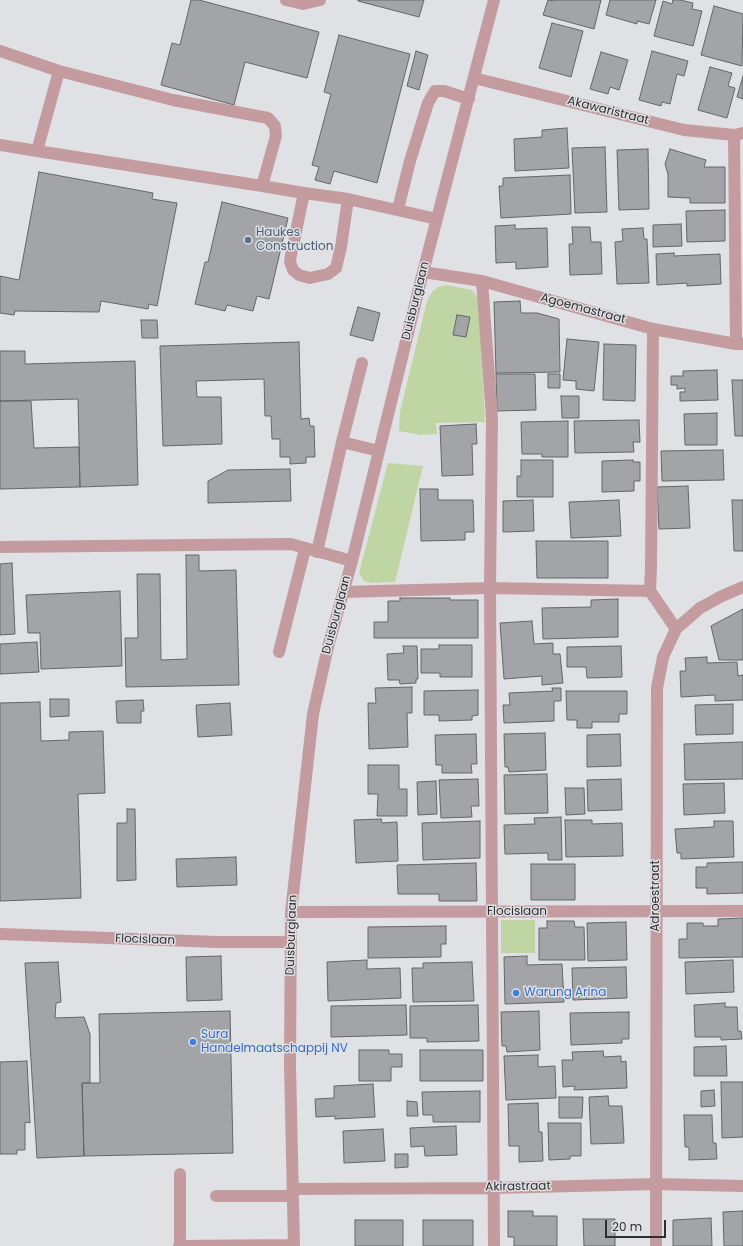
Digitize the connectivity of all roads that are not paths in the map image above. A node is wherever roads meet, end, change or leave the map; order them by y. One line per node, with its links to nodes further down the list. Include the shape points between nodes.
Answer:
1 (286, 0): 2 (street, via 303,4)
2 (320, 0)
3 (494, 0): 6 (street, Duisburglaan)
4 (0, 51): 5 (street)
5 (58, 71): 10 (street); 11 (street, via 173,100 268,118 275,126 276,136)
6 (474, 78): 7 (street, Duisburglaan); 8 (street, Akawaristraat, via 684,130)
7 (469, 99): 14 (street, via 444,91 435,91 428,103); 15 (street, Duisburglaan)
8 (739, 134): 19 (street)
9 (0, 144): 10 (street)
10 (37, 151): 11 (street)
11 (262, 186): 12 (street)
12 (304, 194): 13 (street); 13 (street, via 290,262 293,270 299,275 310,278 328,274 336,268)
13 (348, 199): 14 (street)
14 (398, 209): 15 (street)
15 (437, 219): 16 (street, Duisburglaan)
16 (423, 272): 17 (street, Agoemastraat); 22 (street, Duisburglaan)
17 (482, 282): 18 (street, Agoemastraat); 28 (street, via 492,418)
18 (653, 329): 19 (street, Agoemastraat); 29 (street)
19 (739, 344)
20 (362, 363): 21 (street)
21 (342, 442): 22 (street); 25 (street)
22 (379, 451): 26 (street, Duisburglaan)
23 (0, 547): 24 (street, via 291,544)
24 (305, 549): 25 (street); 32 (street)
25 (317, 552): 26 (street)
26 (352, 561): 30 (street, Duisburglaan)
27 (743, 587): 31 (street, Adroestraat, via 700,608)
28 (490, 588): 29 (street); 30 (street); 35 (street)
29 (650, 591): 31 (street)
30 (343, 592): 34 (street, Duisburglaan, via 313,714)
31 (676, 629): 36 (street, Adroestraat, via 663,657 657,688)
32 (279, 652)
33 (743, 911): 36 (street, Flocislaan)
34 (291, 912): 35 (street, Flocislaan); 38 (street, Duisburglaan)
35 (492, 912): 36 (street, Flocislaan); 42 (street)
36 (656, 912): 40 (street, Adroestraat)
37 (0, 934): 38 (street, Flocislaan, via 217,942)
38 (291, 942): 43 (street, Duisburglaan)
39 (180, 1174): 46 (street)
40 (656, 1184): 41 (street, Akirastraat); 42 (street, Akirastraat); 50 (street, Adroestraat)
41 (743, 1186)
42 (493, 1188): 43 (street, Akirastraat); 49 (street)
43 (293, 1193): 44 (street, Akirastraat); 45 (street, Duisburglaan)
44 (216, 1196)
45 (294, 1245): 48 (street)
46 (179, 1246): 47 (street)
47 (205, 1246): 48 (street)
48 (239, 1246)
49 (494, 1246)
50 (656, 1246)

